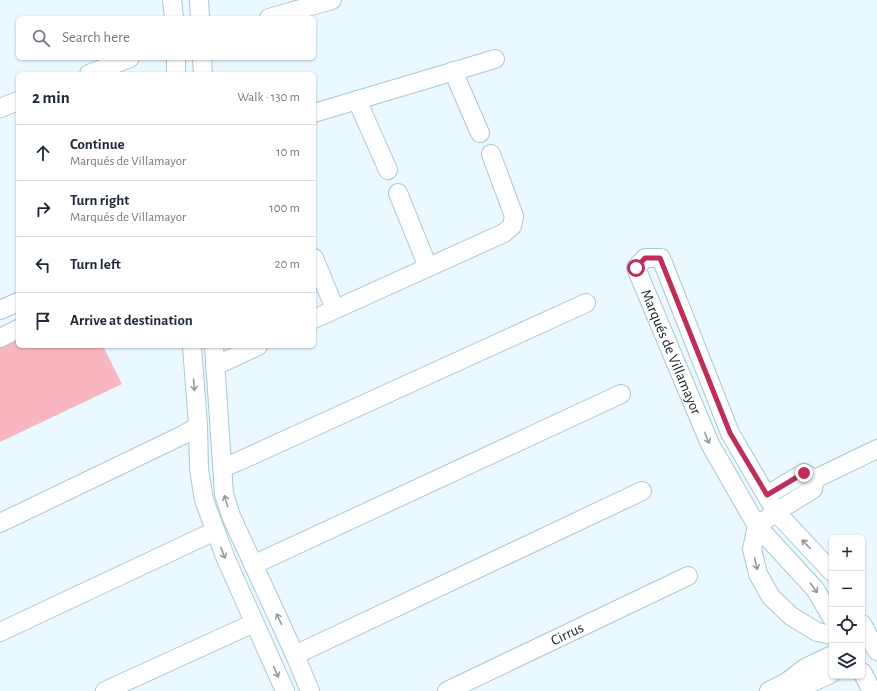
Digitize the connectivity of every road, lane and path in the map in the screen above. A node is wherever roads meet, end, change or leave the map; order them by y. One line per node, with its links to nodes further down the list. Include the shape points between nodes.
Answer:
1 (172, 0): 4 (street)
2 (199, 0): 5 (street)
3 (332, 0): 6 (street)
4 (174, 16)
5 (200, 16)
6 (276, 16)
7 (495, 59): 11 (street)
8 (125, 60): 12 (street)
9 (176, 60): 13 (street)
10 (202, 60): 14 (street)
11 (453, 71): 15 (street); 19 (street)
12 (94, 72)
13 (176, 72)
14 (203, 72)
15 (357, 100): 18 (street); 21 (street)
16 (16, 102): 17 (street)
17 (0, 108)
18 (316, 112)
19 (480, 133)
20 (491, 154): 24 (street, via 514,216 512,226 504,233)
21 (388, 170)
22 (398, 193): 24 (street)
23 (316, 263): 27 (street)
24 (428, 267): 27 (street)
25 (16, 303): 28 (street)
26 (586, 303): 39 (street)
27 (335, 309): 29 (street)
28 (0, 310)
29 (316, 318)
30 (16, 330): 31 (street)
31 (0, 338)
32 (192, 348): 37 (street, one-way to 37)
33 (214, 348): 35 (street)
34 (254, 348): 35 (street)
35 (215, 366): 39 (street)
36 (621, 394): 47 (street)
37 (198, 426): 44 (street); 46 (street, via 199,469 204,500)
38 (877, 449): 40 (street)
39 (222, 468): 47 (street, one-way to 39, via 231,516 224,494)
40 (815, 479): 42 (street, via 804,473); 43 (street, via 813,489)
41 (642, 491): 56 (street)
42 (767, 495): 43 (street, Marqués de Villamayor); 45 (street, Marqués de Villamayor, one-way to 45, via 730,433 660,258 645,258 636,268 642,283 710,444)
43 (776, 512): 45 (street); 48 (street, Marqués de Villamayor, one-way to 43)
44 (0, 523)
45 (757, 526): 50 (street, Marqués de Villamayor, one-way to 50, via 815,589); 54 (street, one-way to 54, via 752,549 758,574 771,597 790,616 817,632)
46 (215, 531): 51 (street, one-way to 51); 53 (street)
47 (253, 565): 56 (street, one-way to 47)
48 (831, 571)
49 (688, 576): 64 (street, Cirrus)
50 (829, 613)
51 (254, 623): 61 (street); 62 (street, one-way to 62)
52 (865, 629): 55 (street)
53 (0, 632)
54 (829, 634)
55 (877, 650)
56 (295, 655): 63 (street)
57 (829, 659): 60 (street)
58 (829, 674): 60 (street)
59 (865, 678): 66 (street)
60 (812, 680): 65 (street, via 787,682)
61 (105, 691)
62 (285, 691)
63 (310, 691)
64 (447, 691)
65 (768, 691)
66 (872, 691)

